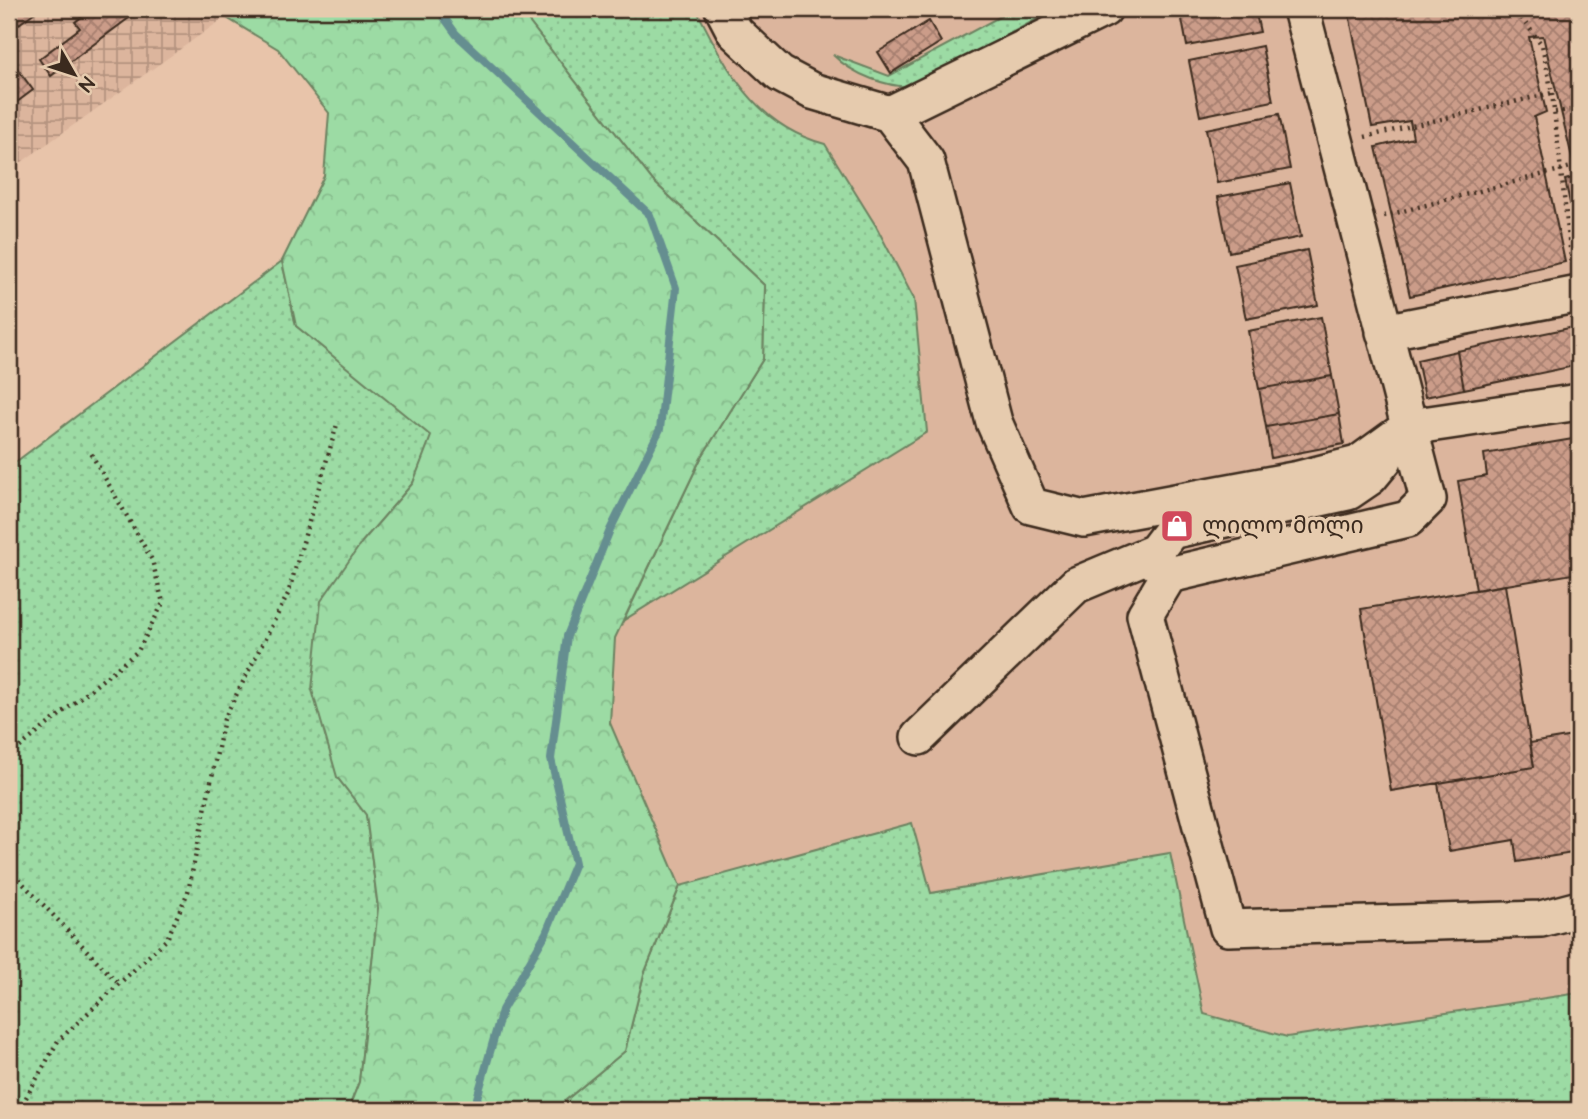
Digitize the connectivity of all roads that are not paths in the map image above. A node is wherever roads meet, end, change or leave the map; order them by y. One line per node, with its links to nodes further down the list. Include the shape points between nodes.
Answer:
1 (723, 9): 4 (lane, via 736,32 780,74 812,91)
2 (1104, 9): 4 (lane)
3 (1301, 9): 6 (lane)
4 (890, 114): 8 (lane, via 926,162 994,422 1031,506 1084,519 1299,479 1358,464)
5 (1578, 294): 6 (lane)
6 (1384, 332): 8 (lane)
7 (1579, 402): 8 (lane)
8 (1409, 427): 9 (lane, via 1370,477 1348,492 1171,531); 9 (lane, via 1428,499 1408,519)
9 (1162, 564): 10 (lane, via 1076,585); 11 (lane, via 1145,615 1228,928 1541,919)
10 (919, 737)
11 (1579, 909)

